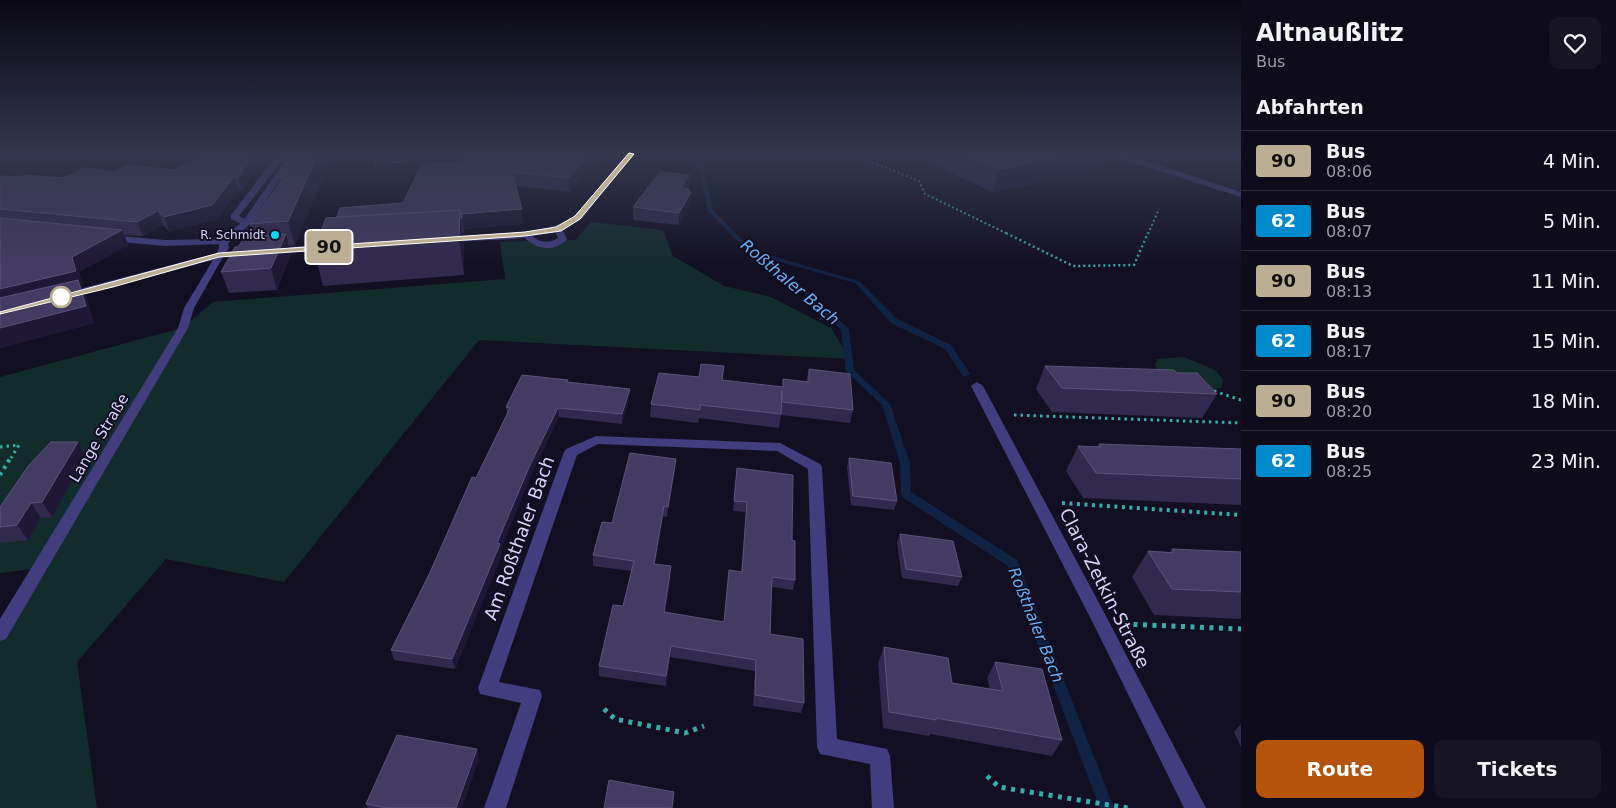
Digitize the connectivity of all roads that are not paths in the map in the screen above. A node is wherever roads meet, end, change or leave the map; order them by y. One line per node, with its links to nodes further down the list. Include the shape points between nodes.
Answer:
1 (254, 192): 6 (street, via 234,218)
2 (269, 192): 6 (street)
3 (600, 192): 7 (street, via 578,218)
4 (1228, 192): 5 (street)
5 (1241, 196)
6 (246, 223): 12 (street)
7 (558, 229): 8 (street); 8 (street, via 563,239 556,245 532,242)
8 (525, 234): 10 (street)
9 (102, 238): 12 (street, via 165,243 211,241)
10 (438, 240)
11 (341, 246): 12 (street, via 260,252)
12 (221, 249): 13 (street); 15 (street, Lange Straße, via 189,308 182,328)
13 (60, 297)
14 (977, 386): 18 (street, Clara-Zetkin-Straße)
15 (0, 634)
16 (495, 808): 17 (street, Am Roßthaler Bach, via 533,696 487,688 571,452 596,440 780,447 815,467 827,747 880,756)
17 (883, 808)
18 (1195, 808)

